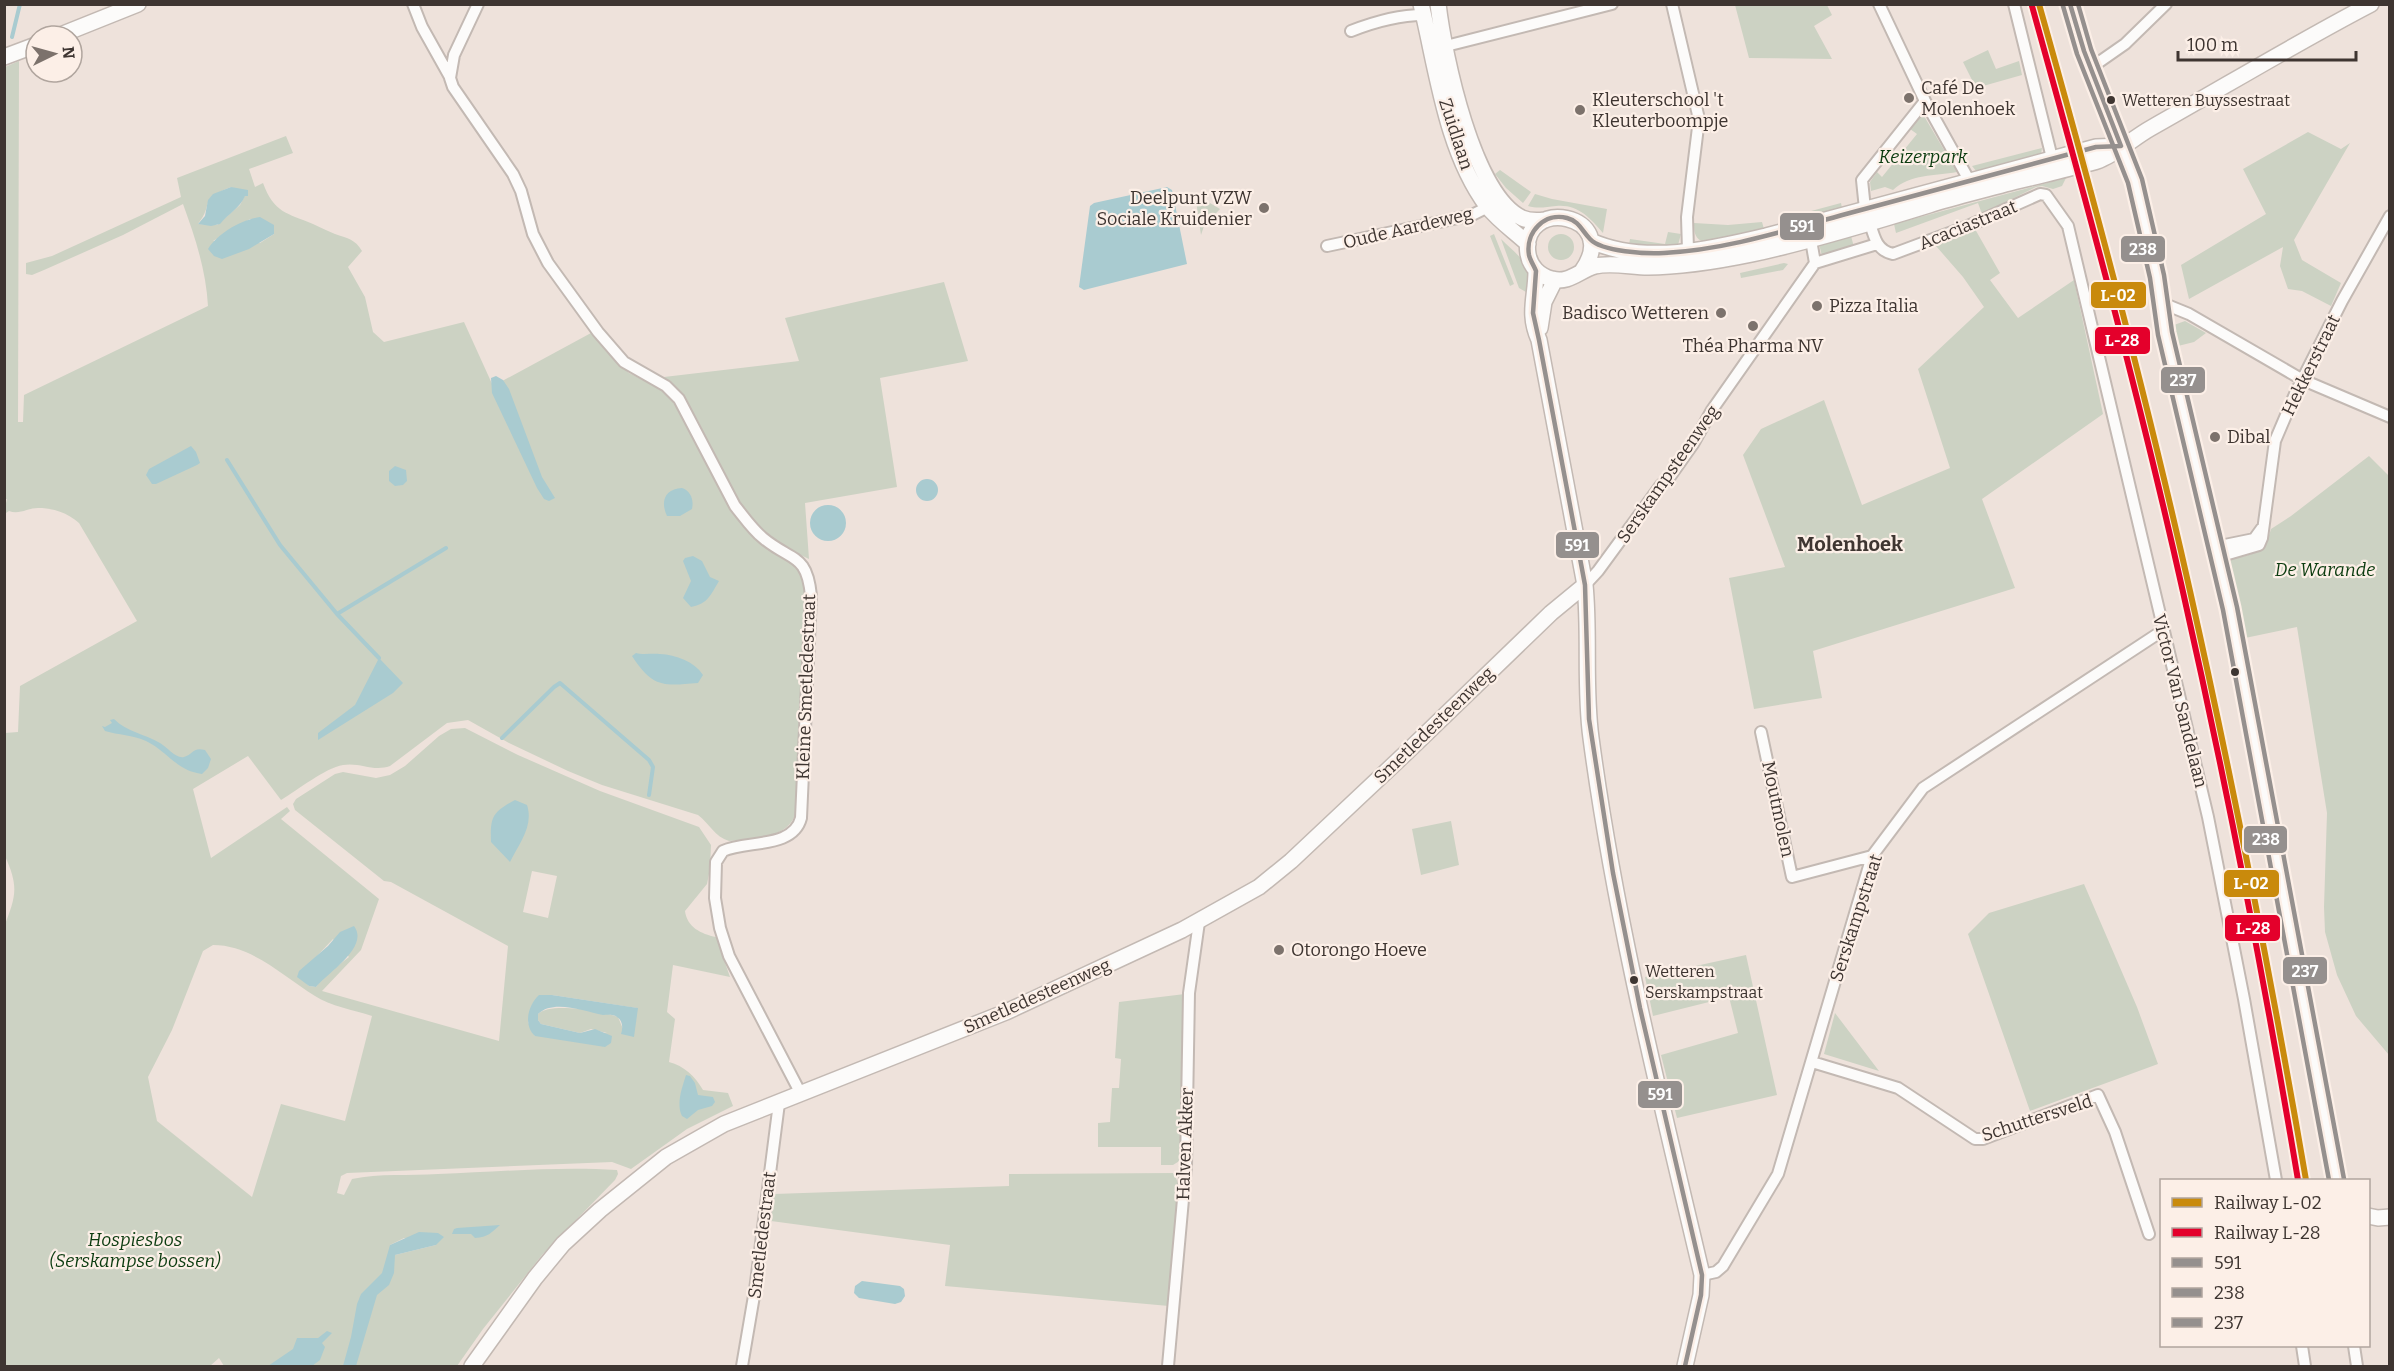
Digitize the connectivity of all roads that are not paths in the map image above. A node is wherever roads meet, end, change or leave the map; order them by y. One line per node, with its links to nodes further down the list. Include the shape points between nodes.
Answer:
1 (138, 4): 13 (street)
2 (413, 4): 19 (street, Kleine Smetledestraat)
3 (478, 4): 19 (street, via 454,55)
4 (1438, 4): 15 (street, Zuidlaan)
5 (1612, 4): 15 (street)
6 (1671, 4): 35 (street, via 1699,118 1687,217)
7 (1879, 4): 20 (street)
8 (2014, 4): 22 (street)
9 (2070, 4): 18 (street)
10 (2166, 4): 18 (street, via 2126,44)
11 (2371, 4): 21 (street)
12 (1422, 10): 14 (street); 25 (street, Zuidlaan, via 1460,155)
13 (84, 26)
14 (1351, 31)
15 (1446, 46): 28 (street, Zuidlaan, via 1466,130 1482,170 1516,214)
16 (24, 50): 17 (street)
17 (4, 57)
18 (2092, 67): 21 (street)
19 (450, 78): 51 (street, Kleine Smetledestraat, via 513,174 533,234 548,263 624,362 666,386 679,399 735,506 763,538 804,566 809,574 799,827 780,838 723,851 714,876 720,928 729,956)
20 (1924, 100): 24 (street); 26 (street, via 1862,180)
21 (2121, 146): 23 (street, Acaciastraat); 40 (street, via 2135,181)
22 (2052, 158): 23 (street, Acaciastraat); 24 (street, Acaciastraat)
23 (2072, 160): 24 (street, Acaciastraat)
24 (1970, 187): 26 (street, Acaciastraat)
25 (1488, 207): 32 (street, Zuidlaan); 34 (street, Oude Aardeweg, via 1472,215)
26 (1868, 216): 30 (street, Acaciastraat); 33 (street); 35 (street, Acaciastraat)
27 (2390, 216): 42 (street, Hekkerstraat)
28 (1545, 220): 31 (street, via 1569,218 1587,231); 32 (street, via 1532,231)
29 (2068, 226): 33 (street, Acaciastraat, via 2046,195 2040,194 1893,254); 46 (street, Victor Van Sandelaan)
30 (1811, 240): 36 (street); 38 (street, Acaciastraat, via 1703,263 1603,265)
31 (1591, 241): 35 (street, Acaciastraat, via 1625,251); 38 (street, via 1589,262)
32 (1528, 244): 37 (street, via 1529,259)
33 (1877, 244): 36 (street)
34 (1327, 246)
35 (1688, 250)
36 (1815, 263): 45 (street, Serskampsteenweg, via 1669,478)
37 (1536, 271): 39 (street); 41 (street, via 1532,318)
38 (1582, 271): 39 (street, Acaciastraat, via 1568,279)
39 (1555, 280): 41 (street, via 1544,302)
40 (2162, 303): 42 (street, via 2189,314); 44 (street, via 2165,333)
41 (1539, 340): 45 (street)
42 (2303, 380): 43 (street); 44 (street, Hekkerstraat, via 2275,441 2263,525 2254,538)
43 (2389, 416)
44 (2217, 552): 54 (street)
45 (1585, 585): 49 (street, Smetledesteenweg, via 1291,861 1250,893); 58 (street, via 1590,729 1610,855 1643,1021)
46 (2163, 631): 48 (street, Serskampstraat, via 1923,788); 53 (street, Victor Van Sandelaan, via 2208,817)
47 (1761, 732): 48 (street, Moutmolen, via 1792,877)
48 (1872, 856): 50 (street, Serskampstraat)
49 (1199, 922): 51 (street, Smetledesteenweg, via 1006,1011); 63 (street, Halven Akker, via 1189,993 1186,1166)
50 (1812, 1062): 57 (street, Schuttersveld, via 1898,1088 1975,1138 1983,1139 2098,1095 2115,1132); 58 (street, Serskampstraat, via 1778,1174 1723,1266)
51 (801, 1094): 52 (street, Smetledesteenweg)
52 (779, 1103): 61 (street, Smetledesteenweg, via 724,1124 666,1157 600,1210 563,1244 535,1278); 62 (street, Smetledestraat)
53 (2276, 1179)
54 (2337, 1179)
55 (2370, 1216): 56 (street)
56 (2390, 1217)
57 (2149, 1234)
58 (1702, 1275): 64 (street)
59 (2302, 1347): 65 (street)
60 (2354, 1347): 66 (street)
61 (472, 1366)
62 (742, 1366)
63 (1168, 1366)
64 (1685, 1366)
65 (2305, 1366)
66 (2357, 1366)

